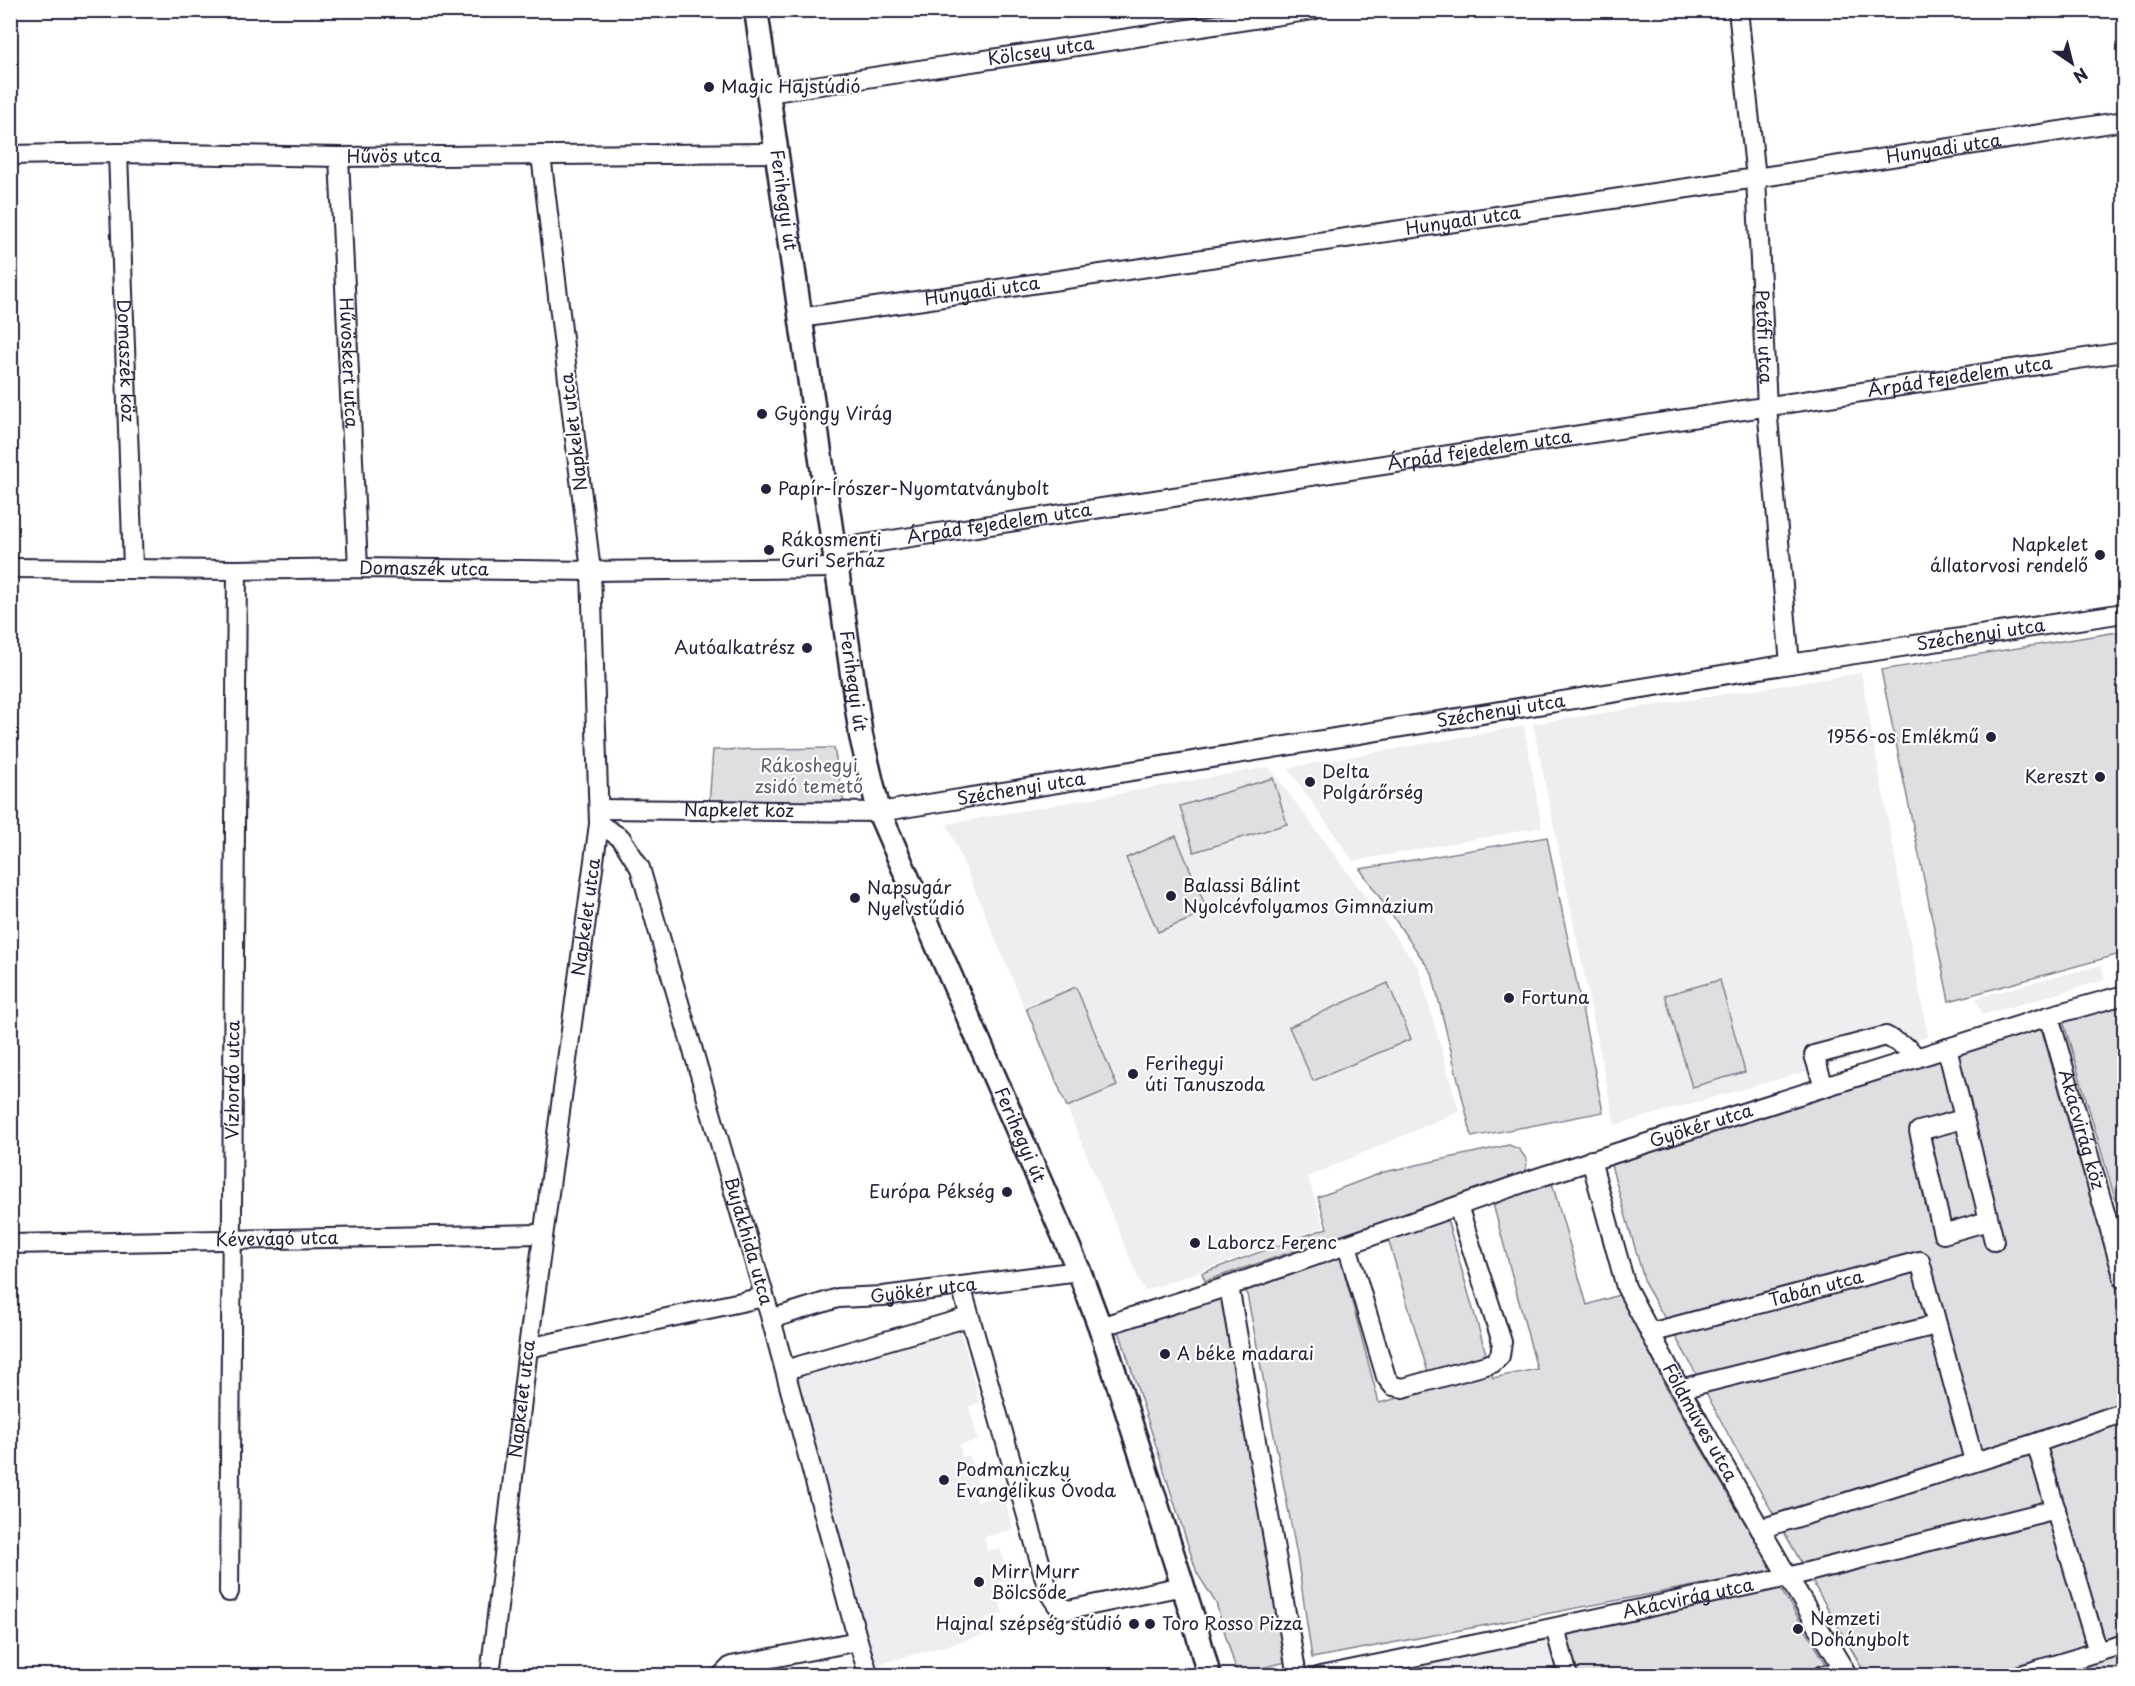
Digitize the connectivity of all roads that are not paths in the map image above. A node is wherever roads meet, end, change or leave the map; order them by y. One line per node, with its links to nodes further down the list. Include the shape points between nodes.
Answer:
1 (756, 10): 4 (main road, Ferihegyi út)
2 (1313, 10): 4 (street, Kölcsey utca)
3 (1738, 10): 11 (street, Petőfi utca)
4 (768, 93): 7 (main road, Ferihegyi út)
5 (2124, 121): 11 (street, Hunyadi utca)
6 (118, 153): 8 (street, Hűvös utca); 10 (street, Hűvös utca); 17 (street, Domaszék köz)
7 (777, 153): 9 (street, Hűvös utca); 12 (main road, Ferihegyi út)
8 (10, 155)
9 (541, 155): 10 (street, Hűvös utca); 20 (street, Napkelet utca)
10 (339, 157): 18 (street, Hűvöskert utca)
11 (1756, 178): 12 (street, Hunyadi utca); 14 (street, Petőfi utca)
12 (800, 318): 15 (main road, Ferihegyi út)
13 (2124, 352): 14 (street, Árpád fejedelem utca)
14 (1767, 407): 15 (street, Árpád fejedelem utca); 22 (street, Petőfi utca)
15 (835, 559): 20 (street, Domaszék utca); 23 (main road, Ferihegyi út, via 861,736)
16 (10, 568): 17 (street, Domaszék utca)
17 (133, 568): 19 (street, Domaszék utca)
18 (358, 568): 19 (street, Domaszék utca); 20 (street, Domaszék utca)
19 (237, 570): 35 (street, Vízhordó utca)
20 (591, 572): 24 (street, Napkelet utca)
21 (2124, 613): 22 (street, Széchenyi utca)
22 (1790, 664): 23 (street, Széchenyi utca)
23 (879, 812): 24 (street, Napkelet köz); 40 (main road, Ferihegyi út)
24 (599, 817): 34 (street, Napkelet utca); 44 (street, Bujákhida utca, via 621,838 640,868)
25 (2124, 995): 26 (street, Gyökér utca)
26 (2049, 1016): 27 (street, Gyökér utca); 36 (street, Akácvirág köz)
27 (1947, 1047): 28 (street, Gyökér utca); 30 (street)
28 (1917, 1058): 29 (street, Gyökér utca); 29 (street, via 1886,1036 1814,1055)
29 (1824, 1088): 31 (street, Gyökér utca)
30 (1963, 1119): 33 (street); 33 (street, via 1919,1131 1943,1234)
31 (1591, 1160): 32 (street, Gyökér utca); 49 (street, Földműves utca, via 1626,1287)
32 (1458, 1206): 39 (street, Gyökér utca); 39 (street, via 1502,1342 1500,1356 1482,1367 1402,1388 1393,1386 1386,1377)
33 (1988, 1221): 37 (street)
34 (543, 1234): 35 (street, Kévevágó utca); 50 (street, Napkelet utca)
35 (231, 1239): 38 (street, Kévevágó utca); 60 (street, Vízhordó utca)
36 (2119, 1240): 41 (street, Akácvirág köz)
37 (1994, 1241)
38 (10, 1244)
39 (1347, 1245): 43 (street, Gyökér utca)
40 (1079, 1270): 42 (street, Gyökér utca); 48 (main road, Ferihegyi út)
41 (2124, 1279)
42 (961, 1286): 45 (street); 46 (street, Gyökér utca, via 838,1298)
43 (1229, 1287): 48 (street, Gyökér utca); 71 (street)
44 (764, 1297): 46 (street, Bujákhida utca); 50 (street)
45 (969, 1317): 51 (street); 59 (street, via 1048,1593 1057,1605 1068,1610)
46 (771, 1319): 51 (street, Bujákhida utca)
47 (1936, 1324): 49 (street, Tabán utca, via 1920,1261); 52 (street); 55 (street, Tabán utca)
48 (1100, 1327): 59 (main road, Ferihegyi út)
49 (1650, 1333): 52 (street, Földműves utca)
50 (528, 1348): 67 (street, Napkelet utca)
51 (785, 1370): 62 (street, Bujákhida utca)
52 (1680, 1389): 57 (street, Földműves utca)
53 (2124, 1412): 54 (street)
54 (2036, 1443): 55 (street); 56 (street)
55 (1974, 1461): 57 (street)
56 (2055, 1509): 58 (street, Akácvirág utca); 64 (street)
57 (1760, 1528): 58 (street, Földműves utca)
58 (1788, 1577): 61 (street, Akácvirág utca); 66 (street, Földműves utca)
59 (1183, 1586): 70 (main road, Ferihegyi út)
60 (229, 1592)
61 (1555, 1628): 65 (street, Akácvirág utca); 73 (street)
62 (858, 1641): 68 (street, via 731,1666); 69 (street, Bujákhida utca)
63 (2124, 1644): 64 (street)
64 (2098, 1652): 75 (street)
65 (1374, 1670): 72 (street, Akácvirág utca)
66 (1846, 1672): 74 (street, Földműves utca)
67 (490, 1676)
68 (721, 1676)
69 (870, 1676)
70 (1209, 1676)
71 (1297, 1676)
72 (1320, 1676)
73 (1568, 1676)
74 (1821, 1676)
75 (2017, 1676)

